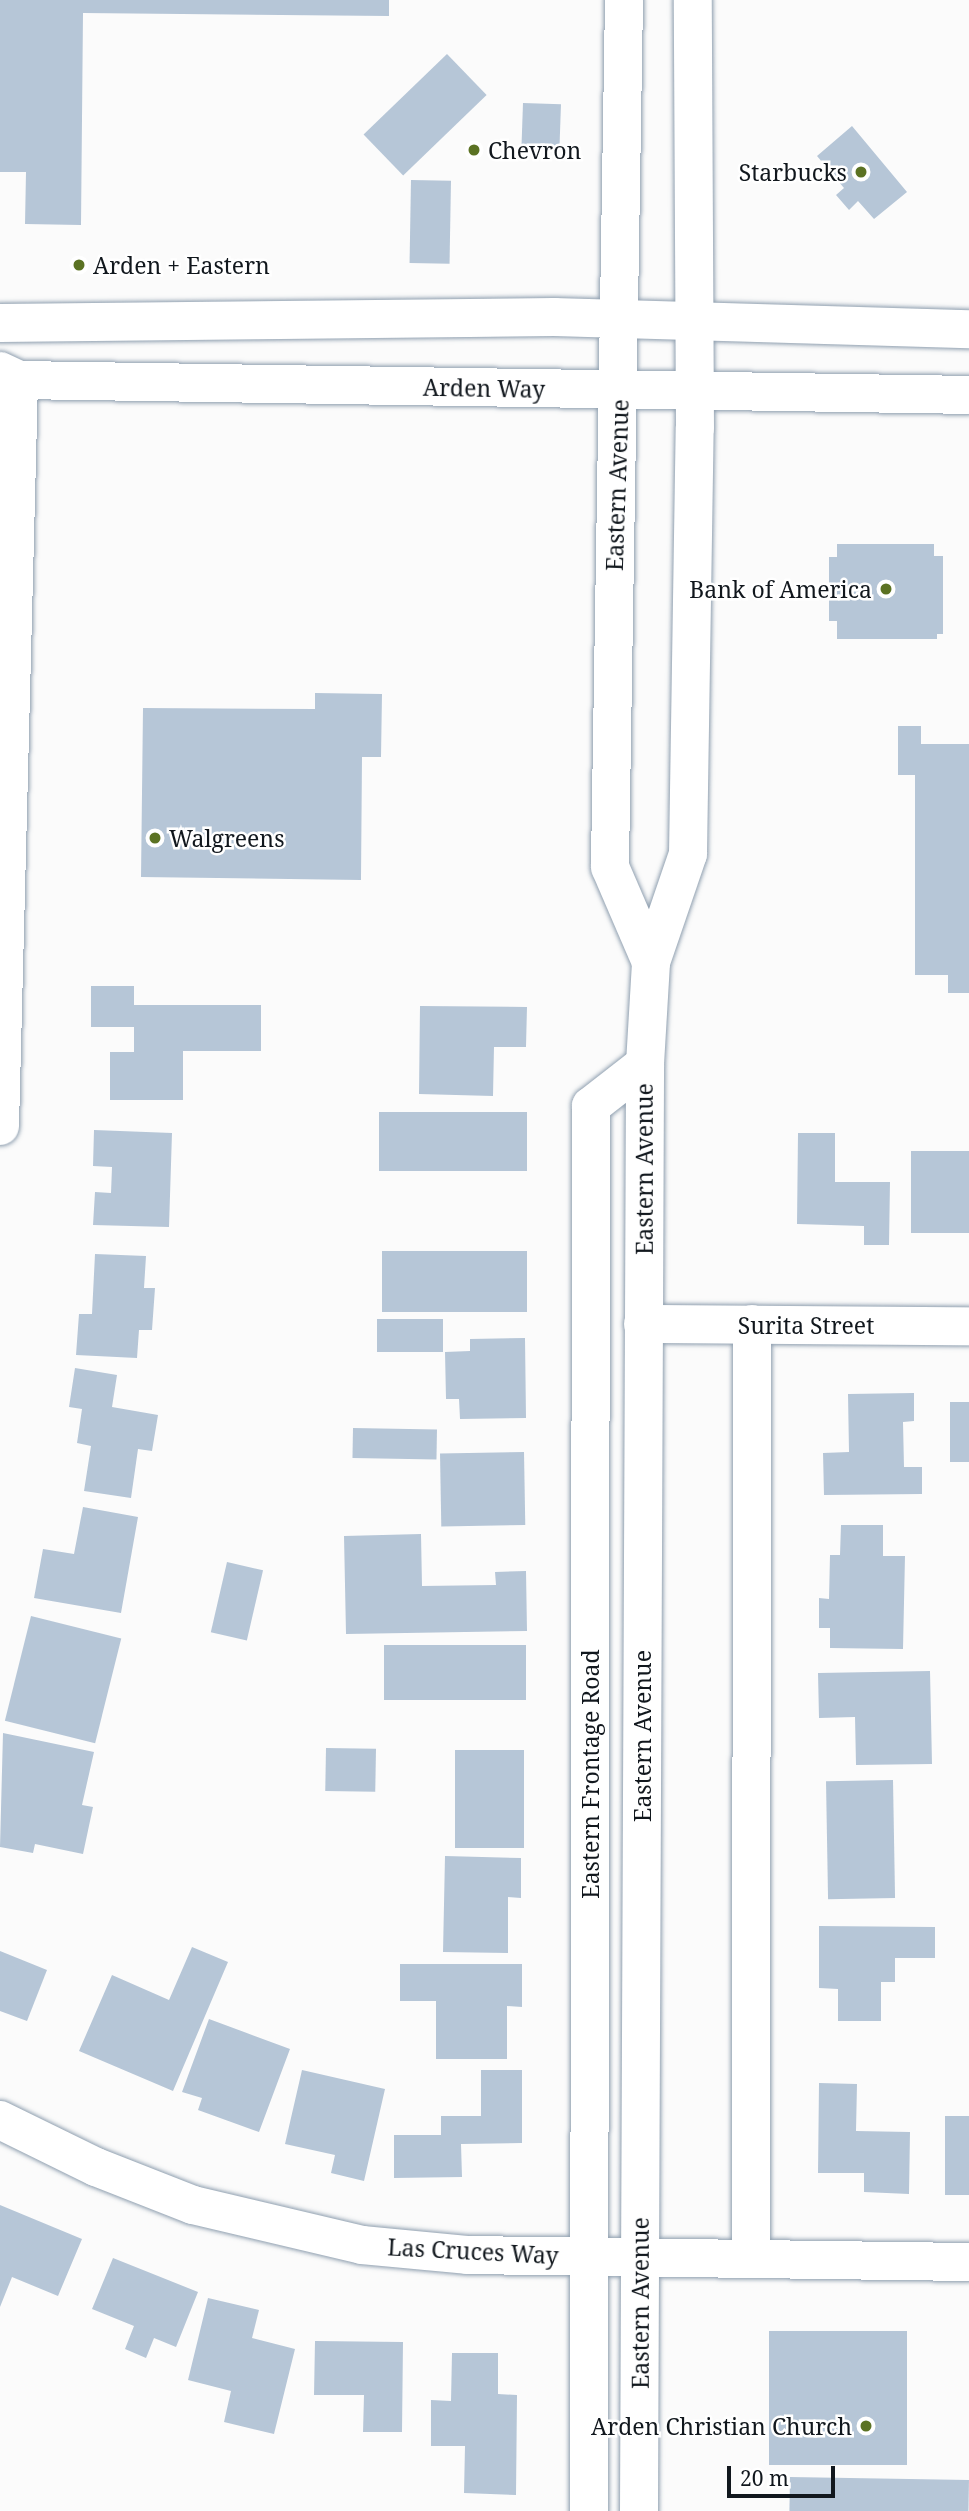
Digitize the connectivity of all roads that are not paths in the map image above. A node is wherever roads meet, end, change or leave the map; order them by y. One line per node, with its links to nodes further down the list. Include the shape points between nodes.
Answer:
1 (624, 0): 3 (main road, Eastern Avenue)
2 (693, 0): 4 (main road, Eastern Avenue)
3 (619, 319): 4 (main road); 5 (main road, via 206,318); 8 (main road, Eastern Avenue)
4 (693, 321): 6 (main road); 9 (main road, Eastern Avenue)
5 (0, 323)
6 (969, 329)
7 (9, 376): 8 (main road, Arden Way); 13 (main road)
8 (620, 393): 9 (main road, Arden Way); 11 (main road, Eastern Avenue, via 613,531 610,867)
9 (695, 393): 10 (main road, Arden Way); 11 (main road, Eastern Avenue, via 688,854)
10 (969, 395)
11 (651, 961): 12 (main road, Eastern Avenue)
12 (645, 1064): 14 (main road, Eastern Avenue); 18 (main road, Eastern Frontage Road, via 591,1106)
13 (0, 1126)
14 (643, 1324): 15 (main road, Surita Street); 19 (main road, Eastern Avenue)
15 (752, 1324): 16 (main road, Surita Street); 20 (main road)
16 (969, 1326)
17 (0, 2120): 18 (main road, Las Cruces Way, via 193,2205 294,2232 362,2245 467,2255)
18 (590, 2257): 19 (main road, Las Cruces Way); 22 (main road, Eastern Frontage Road)
19 (640, 2258): 20 (main road, Las Cruces Way); 23 (main road, Eastern Avenue)
20 (751, 2259): 21 (main road, Las Cruces Way)
21 (969, 2262)
22 (589, 2511)
23 (639, 2511)

